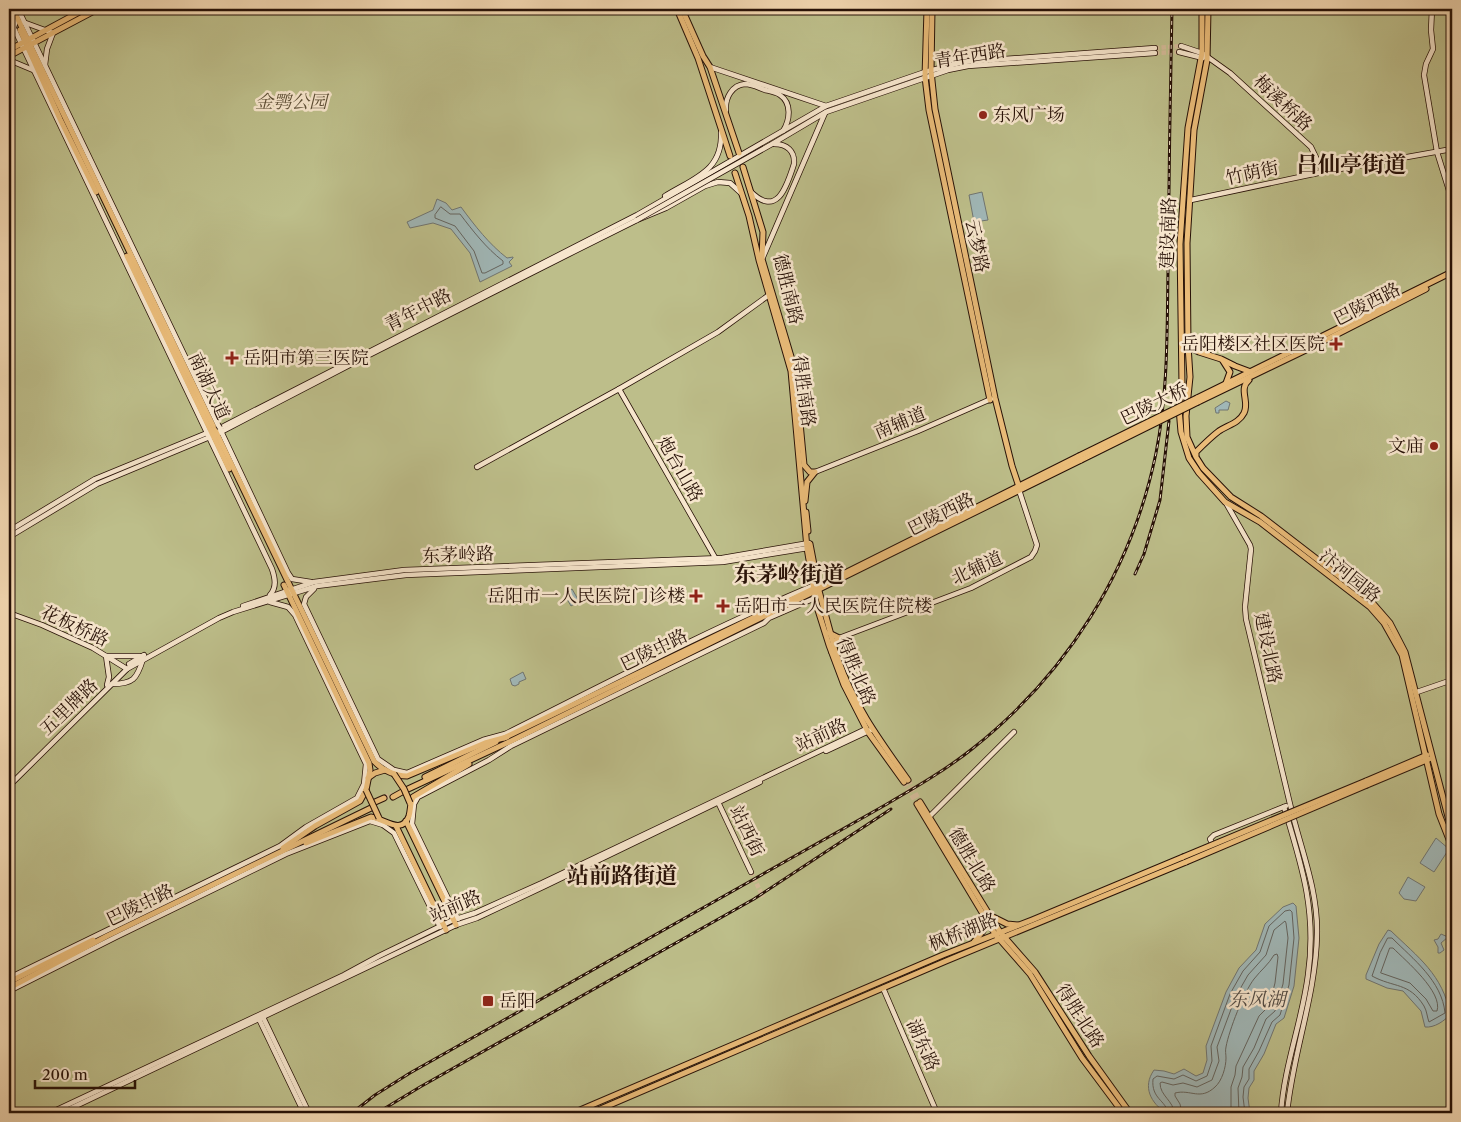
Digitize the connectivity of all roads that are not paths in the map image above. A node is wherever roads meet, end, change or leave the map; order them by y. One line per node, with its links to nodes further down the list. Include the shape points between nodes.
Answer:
1 (12, 9): 13 (main road, 南湖大道)
2 (18, 9): 13 (main road)
3 (86, 9): 15 (main road)
4 (98, 9): 16 (main road)
5 (677, 9): 32 (main road)
6 (682, 9): 26 (main road)
7 (926, 9): 29 (main road)
8 (932, 9): 29 (main road)
9 (1202, 9): 23 (main road, 建设南路)
10 (1208, 9): 23 (main road, 建设南路)
11 (1432, 9): 36 (main road, via 1433,49 1424,75)
12 (9, 18): 14 (main road)
13 (19, 21): 14 (main road); 15 (main road); 18 (main road, 南湖大道)
14 (14, 28): 17 (main road); 18 (main road)
15 (45, 30): 16 (main road); 18 (main road)
16 (53, 33): 18 (main road); 25 (main road)
17 (9, 41)
18 (27, 43): 20 (main road); 22 (main road); 25 (main road); 27 (main road); 28 (main road, 南湖大道)
19 (1180, 49): 23 (main road)
20 (9, 50)
21 (1155, 50): 29 (main road, 青年西路, via 968,66)
22 (9, 56)
23 (1205, 56): 40 (main road, 梅溪桥路, via 1230,73 1311,147); 44 (main road, 建设南路, via 1194,130); 51 (main road, 建设南路, via 1188,128 1184,165 1180,244)
24 (9, 60): 27 (main road)
25 (45, 66): 28 (main road); 61 (main road)
26 (710, 67): 30 (main road); 31 (main road)
27 (33, 70): 28 (main road); 61 (main road)
28 (42, 74): 61 (main road, 南湖大道)
29 (928, 74): 30 (main road, 青年西路); 59 (main road, via 929,110)
30 (826, 109): 33 (main road, 青年西路); 34 (main road, 青年西路); 47 (main road)
31 (726, 116): 33 (main road, via 726,101 730,93 737,87 750,85 779,94 784,99 789,117); 37 (main road)
32 (721, 126): 38 (main road); 46 (main road, via 720,150 710,167 655,202)
33 (782, 132): 46 (main road, 青年中路)
34 (772, 144): 42 (main road, via 789,148 793,155 789,180 782,194 774,200 762,200); 46 (main road, 青年中路, bridge)
35 (1452, 148): 36 (main road, 竹荫街)
36 (1437, 152): 40 (main road, 竹荫街); 45 (main road)
37 (739, 153)
38 (730, 156)
39 (743, 167): 42 (main road, 德胜南路)
40 (1323, 172): 44 (main road, 竹荫街)
41 (735, 173): 43 (main road, 得胜南路)
42 (751, 192): 47 (main road, 德胜南路, via 763,232)
43 (742, 193): 46 (main road, via 730,183 718,182 666,208); 50 (main road, 得胜南路)
44 (1190, 200): 52 (main road, 建设南路)
45 (1452, 200)
46 (637, 218): 61 (main road, 青年中路)
47 (762, 259): 66 (main road, 德胜南路, via 795,370 804,465 810,472)
48 (1452, 272): 54 (main road, 巴陵西路)
49 (1452, 276): 54 (main road, 巴陵西路)
50 (769, 295): 58 (main road, via 718,332); 71 (main road, 得胜南路, via 791,371)
51 (1181, 345): 52 (main road); 64 (main road, 建设南路, via 1179,408 1181,432)
52 (1188, 345): 53 (main road, via 1199,352); 62 (main road, 建设南路, via 1187,437)
53 (1222, 358): 54 (main road); 57 (main road, via 1230,372)
54 (1253, 373): 55 (main road, 巴陵西路); 56 (main road, 巴陵西路); 60 (main road, via 1244,390)
55 (1242, 376): 57 (main road, 巴陵大桥)
56 (1240, 382): 57 (main road, 巴陵大桥)
57 (1227, 385): 60 (main road, via 1238,389); 63 (main road, 巴陵大桥, bridge)
58 (619, 389): 65 (main road); 72 (main road, 炮台山路)
59 (992, 399): 66 (main road, 南辅道); 67 (main road)
60 (1247, 406): 62 (main road, via 1244,414 1219,431 1196,452)
61 (215, 432): 69 (main road, 青年中路, via 95,480); 70 (main road, 青年中路, via 97,484); 73 (main road, via 288,573 292,579); 75 (main road, 南湖大道); 76 (main road, via 272,569 274,587)
62 (1196, 457): 96 (main road, 汴河园路, via 1231,497 1261,516 1379,609 1399,638)
63 (1080, 458): 67 (main road, 巴陵西路)
64 (1189, 458): 68 (main road, 汴河园路)
65 (477, 467)
66 (815, 472): 71 (main road, 得胜南路, via 805,491)
67 (1019, 487): 74 (main road, 巴陵西路); 83 (main road, 北辅道, via 1037,545 1031,557 971,588)
68 (1225, 502): 97 (main road, 汴河园路, via 1260,522 1370,607 1384,623 1402,655); 117 (main road, 建设北路, via 1250,545 1246,619)
69 (9, 531)
70 (9, 537)
71 (808, 545): 72 (main road, 东茅岭路); 74 (main road, 得胜南路)
72 (716, 560): 73 (main road, 东茅岭路, via 406,575)
73 (316, 584): 74 (main road, via 304,604 366,736 382,763 407,773 483,740 505,734 682,646); 75 (main road, 东茅岭路)
74 (815, 590): 78 (main road); 79 (main road, 得胜北路); 82 (main road, 得胜南路); 89 (main road, 巴陵中路); 100 (main road, 巴陵中路)
75 (290, 593): 76 (main road, 东茅岭路); 77 (main road, 东茅岭路); 95 (main road, 南湖大道)
76 (269, 597): 87 (main road, 东茅岭路, via 218,616)
77 (265, 602): 87 (main road, 东茅岭路, via 219,618); 135 (main road, via 284,604 291,610 347,723 366,764 364,784 357,798 280,846)
78 (803, 603): 79 (main road, via 810,602); 90 (main road)
79 (817, 607): 81 (main road, 得胜北路)
80 (9, 613): 86 (main road, 花板桥路)
81 (824, 628): 82 (main road); 85 (main road, 得胜北路)
82 (830, 634): 83 (main road); 84 (main road, 得胜南路)
83 (839, 638): 84 (main road)
84 (834, 646): 85 (main road); 98 (main road)
85 (832, 654): 98 (main road, 得胜北路, via 844,685)
86 (106, 656): 87 (main road); 88 (main road, 花板桥路); 92 (main road)
87 (142, 658): 88 (main road, 东茅岭路); 92 (main road, via 138,675 126,684)
88 (126, 668): 92 (main road, 五里牌路)
89 (644, 676): 90 (main road); 93 (main road, 巴陵中路)
90 (651, 678): 94 (main road)
91 (1452, 680): 96 (main road)
92 (110, 684): 107 (main road, 五里牌路); 109 (main road, 五里牌路)
93 (618, 689): 94 (main road); 100 (main road, 巴陵中路)
94 (628, 689): 130 (main road, via 511,746 418,797 412,824)
95 (338, 691): 103 (main road, 南湖大道, via 374,761); 105 (main road, via 369,763)
96 (1417, 692): 97 (main road, 汴河园路)
97 (1419, 714): 101 (main road, 汴河园路); 102 (main road, 汴河园路)
98 (869, 729): 106 (main road); 115 (main road, 站前路); 130 (main road, 站前路)
99 (1014, 732): 119 (main road)
100 (508, 739): 104 (main road, 巴陵中路, via 485,743 407,776); 110 (main road, 巴陵中路); 116 (main road, 巴陵中路, via 417,794)
101 (1432, 755): 102 (main road); 123 (main road, 汴河园路)
102 (1426, 758): 108 (main road); 125 (main road, 汴河园路, via 1442,822)
103 (385, 770): 104 (main road); 105 (main road)
104 (394, 774): 116 (main road, bridge)
105 (368, 778): 111 (main road)
106 (906, 781)
107 (9, 782)
108 (1367, 783): 124 (main road, 枫桥湖路, bridge); 127 (main road, 枫桥湖路, bridge)
109 (9, 786)
110 (408, 788)
111 (366, 790): 120 (main road, bridge); 126 (main road, 巴陵中路, via 360,801 315,826)
112 (402, 791): 113 (main road)
113 (392, 795)
114 (385, 799): 126 (main road, 巴陵中路)
115 (718, 802): 128 (main road, 站西街); 130 (main road, 站前路, via 477,918)
116 (410, 803): 121 (main road)
117 (1290, 804): 118 (main road); 149 (main road, 建设北路, via 1311,879 1317,932 1314,976 1291,1077)
118 (1284, 807): 124 (main road, via 1214,836 1210,840); 148 (main road, via 1305,883 1311,930 1308,976)
119 (930, 817): 129 (main road, 德胜北路); 129 (main road, 德胜北路, via 918,803)
120 (379, 818): 122 (main road); 126 (main road, 巴陵中路, via 367,818 322,838)
121 (406, 821): 122 (main road); 130 (main road)
122 (396, 826): 132 (main road)
123 (1452, 832)
124 (1212, 845): 127 (main road, 枫桥湖路, bridge)
125 (1452, 847)
126 (284, 849): 135 (main road, 巴陵中路); 137 (main road, 巴陵中路, via 107,936)
127 (1184, 860): 131 (main road, 枫桥湖路); 133 (main road, 枫桥湖路)
128 (751, 872)
129 (987, 916): 131 (main road); 133 (main road, 德胜北路); 134 (main road, via 983,931)
130 (456, 921): 132 (main road, 站前路)
131 (1019, 925): 133 (main road, 枫桥湖路)
132 (443, 927): 137 (main road, via 394,833 370,821 286,854); 138 (main road, 站前路)
133 (1000, 936): 134 (main road, 枫桥湖路); 136 (main road, 枫桥湖路); 146 (main road, 得胜北路, via 1030,974 1082,1058); 147 (main road, 得胜北路, via 1035,972)
134 (973, 943): 143 (main road, 枫桥湖路)
135 (9, 980)
136 (883, 988): 144 (main road, 枫桥湖路); 145 (main road, 湖东路)
137 (9, 990)
138 (260, 1016): 139 (main road, 站前路); 140 (main road, 站前路); 141 (main road); 142 (main road)
139 (50, 1113)
140 (61, 1113)
141 (304, 1113)
142 (309, 1113)
143 (573, 1113)
144 (591, 1113)
145 (937, 1113)
146 (1123, 1113)
147 (1130, 1113)
148 (1280, 1113)
149 (1287, 1113)

